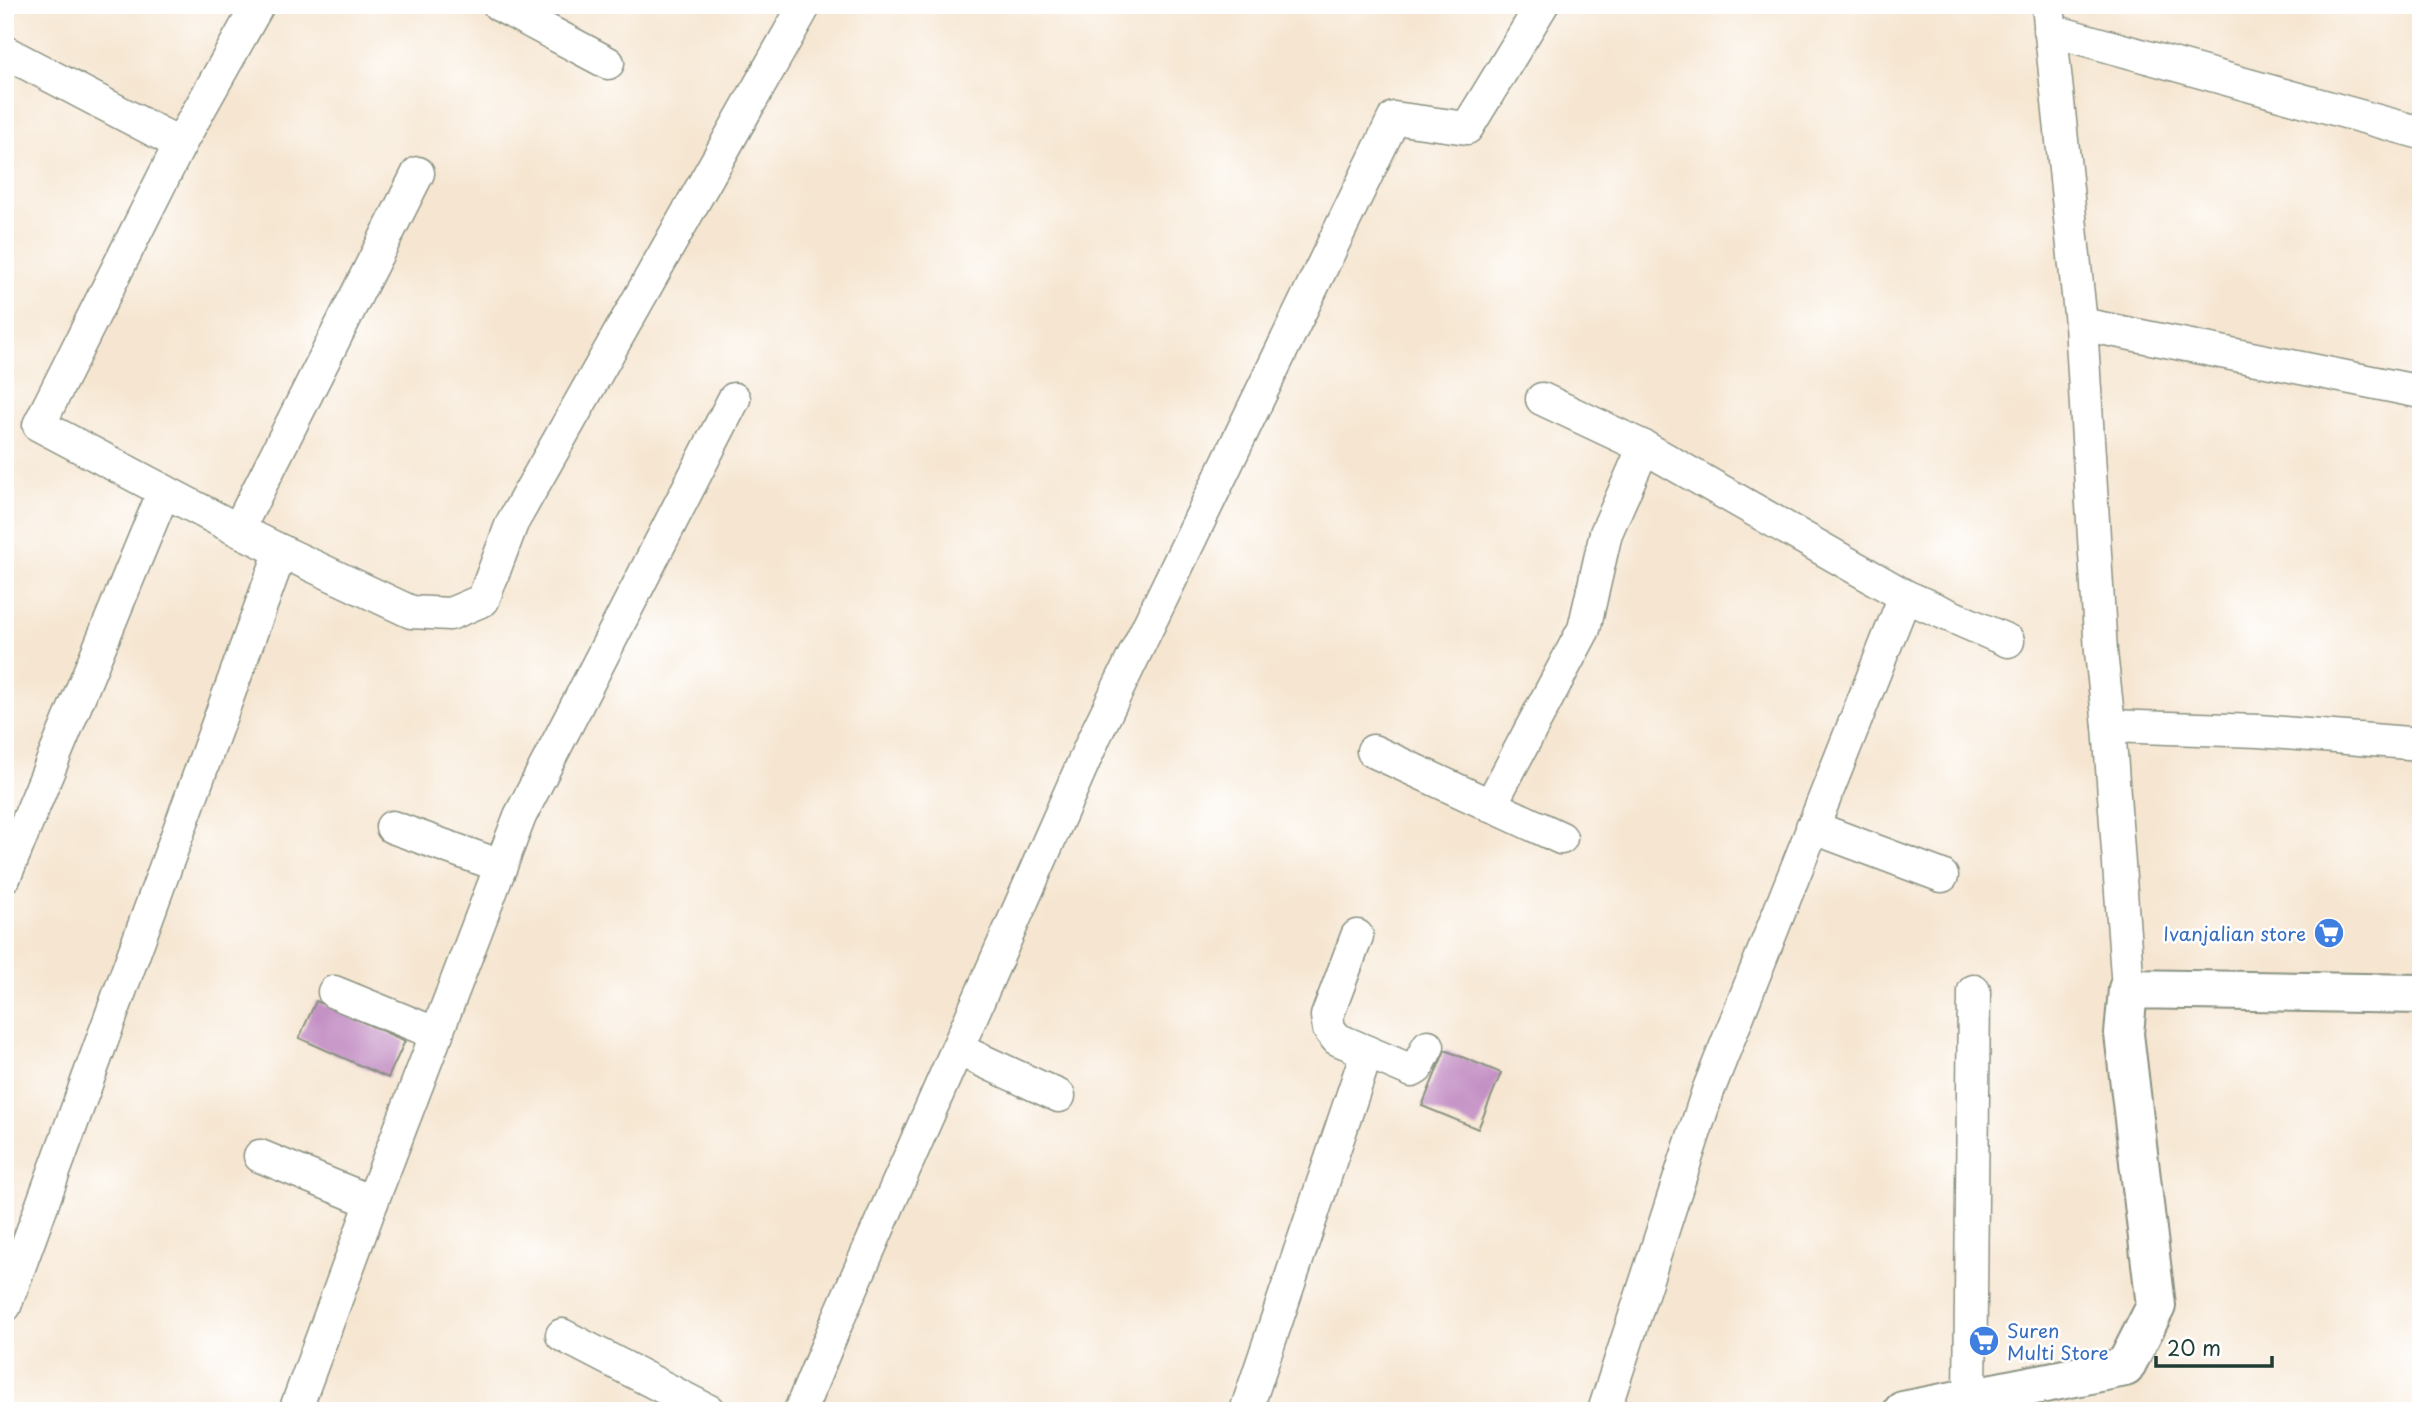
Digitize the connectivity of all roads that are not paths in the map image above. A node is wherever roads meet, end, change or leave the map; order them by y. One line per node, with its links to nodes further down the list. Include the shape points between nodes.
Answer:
1 (258, 5): 9 (street)
2 (499, 5): 7 (street)
3 (805, 5): 18 (street, via 512,523 482,600 450,614 411,612)
4 (1542, 5): 38 (street, via 1468,128 1394,118 1095,736)
5 (2049, 18): 8 (street); 11 (street)
6 (5, 52): 9 (street)
7 (608, 63)
8 (2421, 133)
9 (180, 144): 16 (street, via 39,425)
10 (418, 173): 17 (street)
11 (2081, 324): 12 (street); 21 (street)
12 (2421, 392)
13 (734, 399): 28 (street, via 520,816)
14 (1542, 400): 15 (street)
15 (1644, 447): 19 (street); 24 (street, via 1606,533 1584,629)
16 (164, 491): 17 (street); 29 (street)
17 (238, 530): 18 (street)
18 (281, 551): 43 (street)
19 (1905, 596): 20 (street); 26 (street)
20 (2008, 641)
21 (2109, 726): 22 (street, via 2259,731); 32 (street)
22 (2421, 744)
23 (1373, 751): 24 (street)
24 (1490, 806): 27 (street)
25 (392, 827): 28 (street)
26 (1812, 827): 30 (street); 50 (street, via 1708,1091)
27 (1561, 838)
28 (501, 866): 36 (street)
29 (5, 876)
30 (1942, 876)
31 (1357, 936): 39 (street, via 1327,1017 1337,1039)
32 (2128, 989): 35 (street); 45 (street, via 2124,1034 2155,1306 2125,1367)
33 (1974, 991): 45 (street)
34 (334, 992): 36 (street)
35 (2421, 994)
36 (437, 1034): 42 (street)
37 (1428, 1046): 39 (street, via 1412,1071)
38 (957, 1049): 40 (street); 48 (street)
39 (1367, 1052): 49 (street)
40 (1059, 1096)
41 (260, 1156): 42 (street)
42 (372, 1202): 46 (street)
43 (5, 1306)
44 (562, 1335): 47 (street)
45 (1970, 1398): 51 (street)
46 (295, 1411)
47 (709, 1411)
48 (800, 1411)
49 (1247, 1411)
50 (1604, 1411)
51 (1903, 1411)

